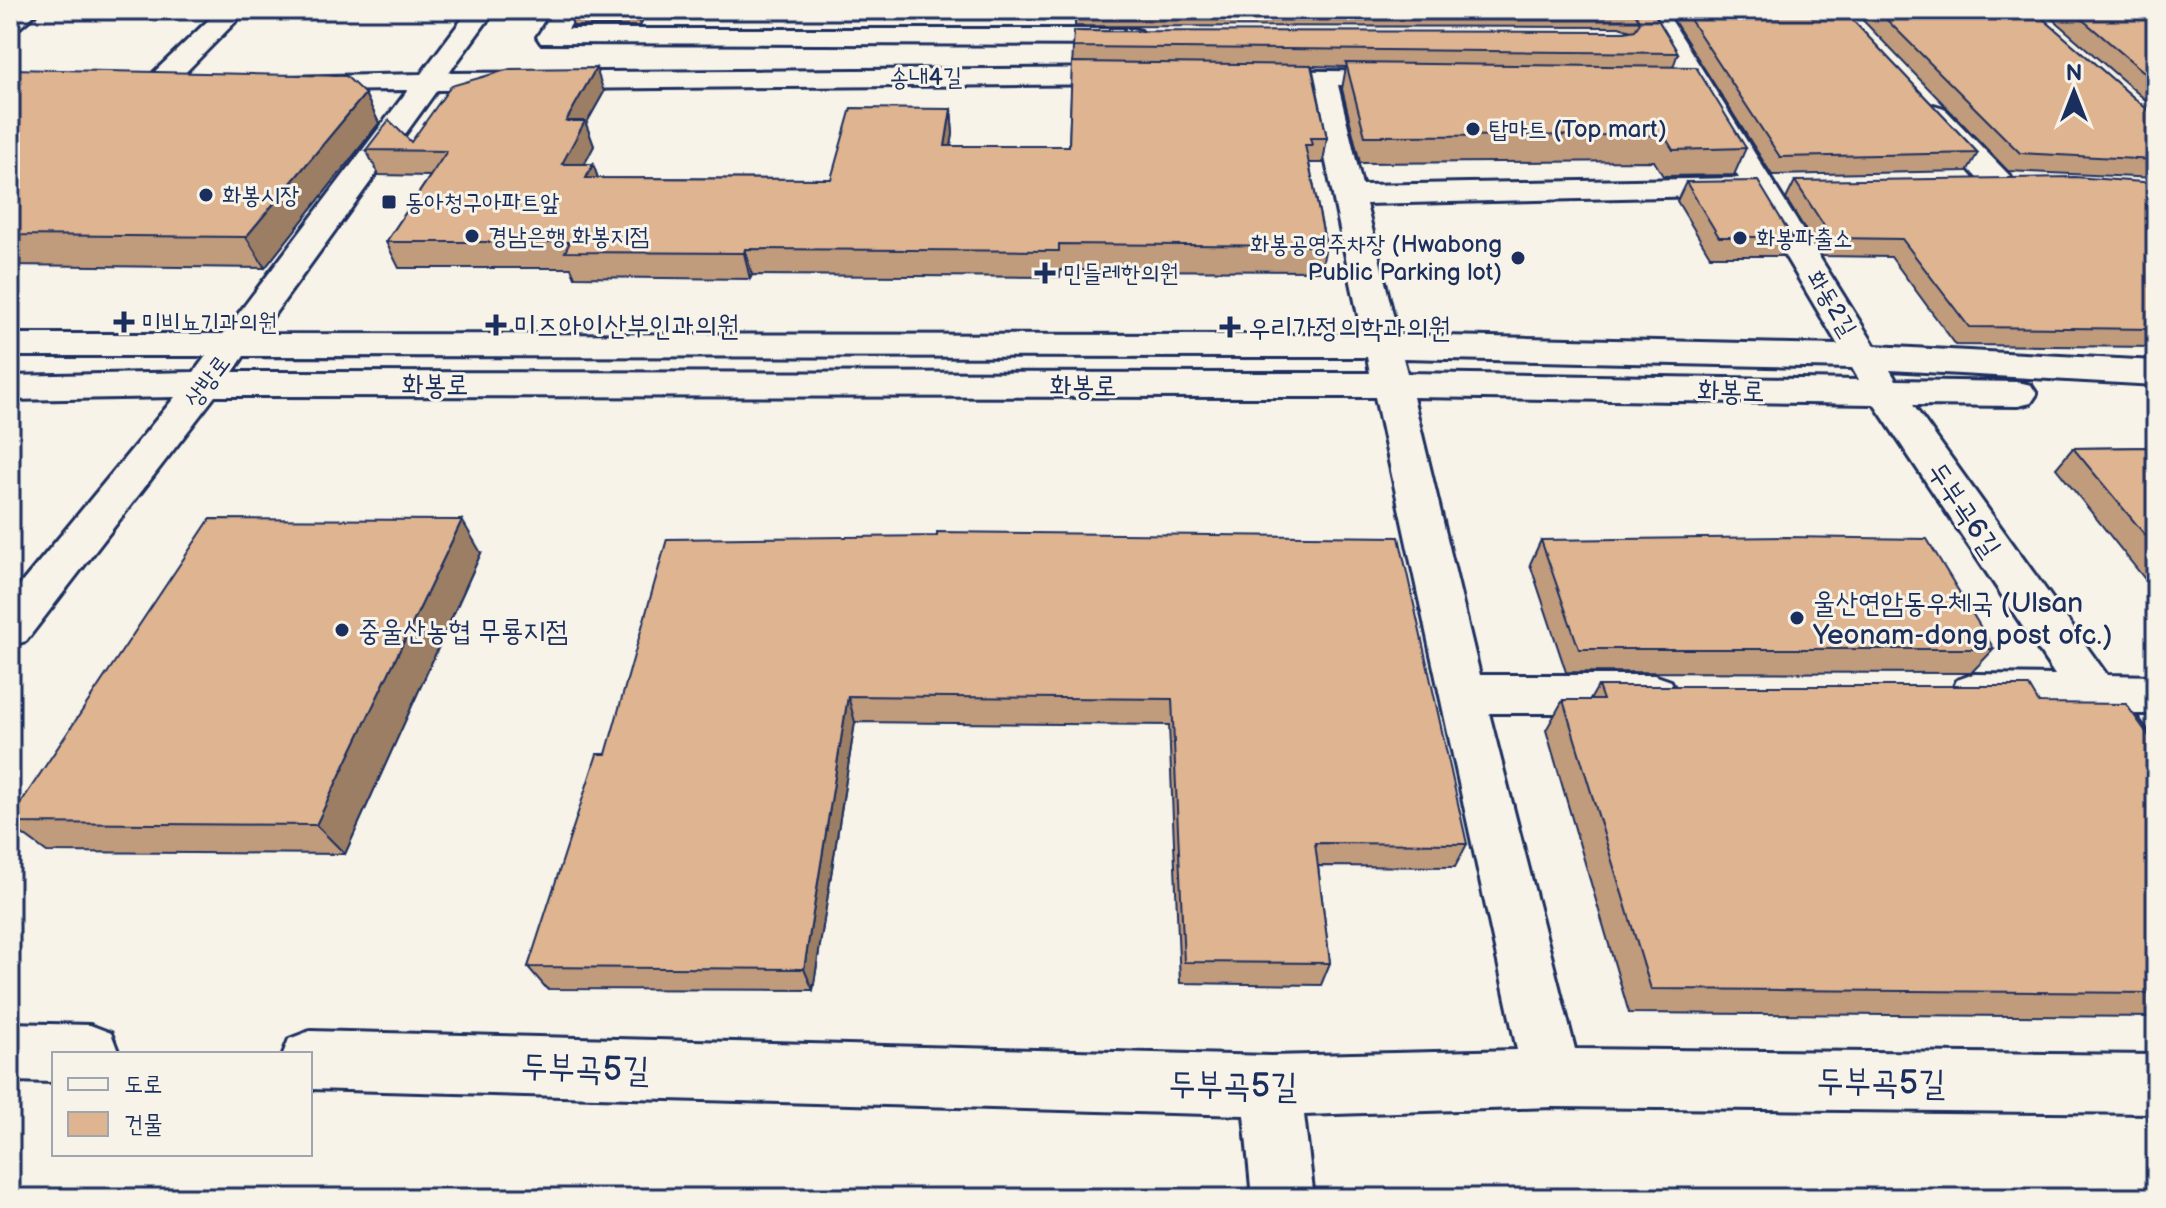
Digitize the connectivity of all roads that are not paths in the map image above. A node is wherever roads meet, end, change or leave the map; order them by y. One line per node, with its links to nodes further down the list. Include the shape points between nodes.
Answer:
1 (27, 10): 7 (street)
2 (234, 10): 19 (street)
3 (482, 10): 15 (street, 상방로)
4 (567, 10): 8 (street, via 550,37)
5 (1083, 10): 8 (street)
6 (1652, 10): 24 (street, 화동2길, via 1680,82)
7 (10, 23)
8 (1083, 37): 9 (street); 10 (street)
9 (1162, 37)
10 (1083, 75): 11 (street, 송내4길); 15 (street, 송내4길)
11 (1163, 76)
12 (1226, 76): 13 (street)
13 (1322, 77): 14 (street); 26 (street)
14 (1431, 78)
15 (429, 81): 16 (street, 송내4길); 28 (street, 상방로)
16 (262, 84)
17 (127, 85): 19 (street)
18 (202, 85): 19 (street)
19 (156, 86)
20 (1912, 91): 21 (street)
21 (1999, 183): 22 (street); 23 (street)
22 (2031, 183)
23 (1952, 184)
24 (1762, 187): 25 (street); 26 (street); 31 (street, 화동2길)
25 (1794, 187)
26 (1347, 195): 29 (street)
27 (10, 345): 28 (street)
28 (233, 348): 29 (street); 32 (street, 상방로)
29 (1388, 366): 31 (street, 화봉로); 32 (street, 화봉로); 38 (street)
30 (2156, 373): 31 (street)
31 (1875, 374): 34 (street, 화봉로); 37 (street, 두부곡6길)
32 (205, 384): 33 (street, 화봉로); 35 (street, 상방로)
33 (10, 388)
34 (2156, 397)
35 (10, 629)
36 (1933, 693): 37 (street)
37 (2090, 693): 40 (street); 41 (street, 두부곡6길)
38 (1461, 694): 39 (street); 45 (street)
39 (1697, 694)
40 (2156, 695)
41 (2156, 784)
42 (10, 1052): 43 (street)
43 (52, 1053)
44 (312, 1060): 47 (street, 두부곡5길)
45 (1553, 1078): 46 (street, 두부곡5길); 47 (street, 두부곡5길)
46 (2156, 1084)
47 (1271, 1086): 48 (street)
48 (1283, 1198)

